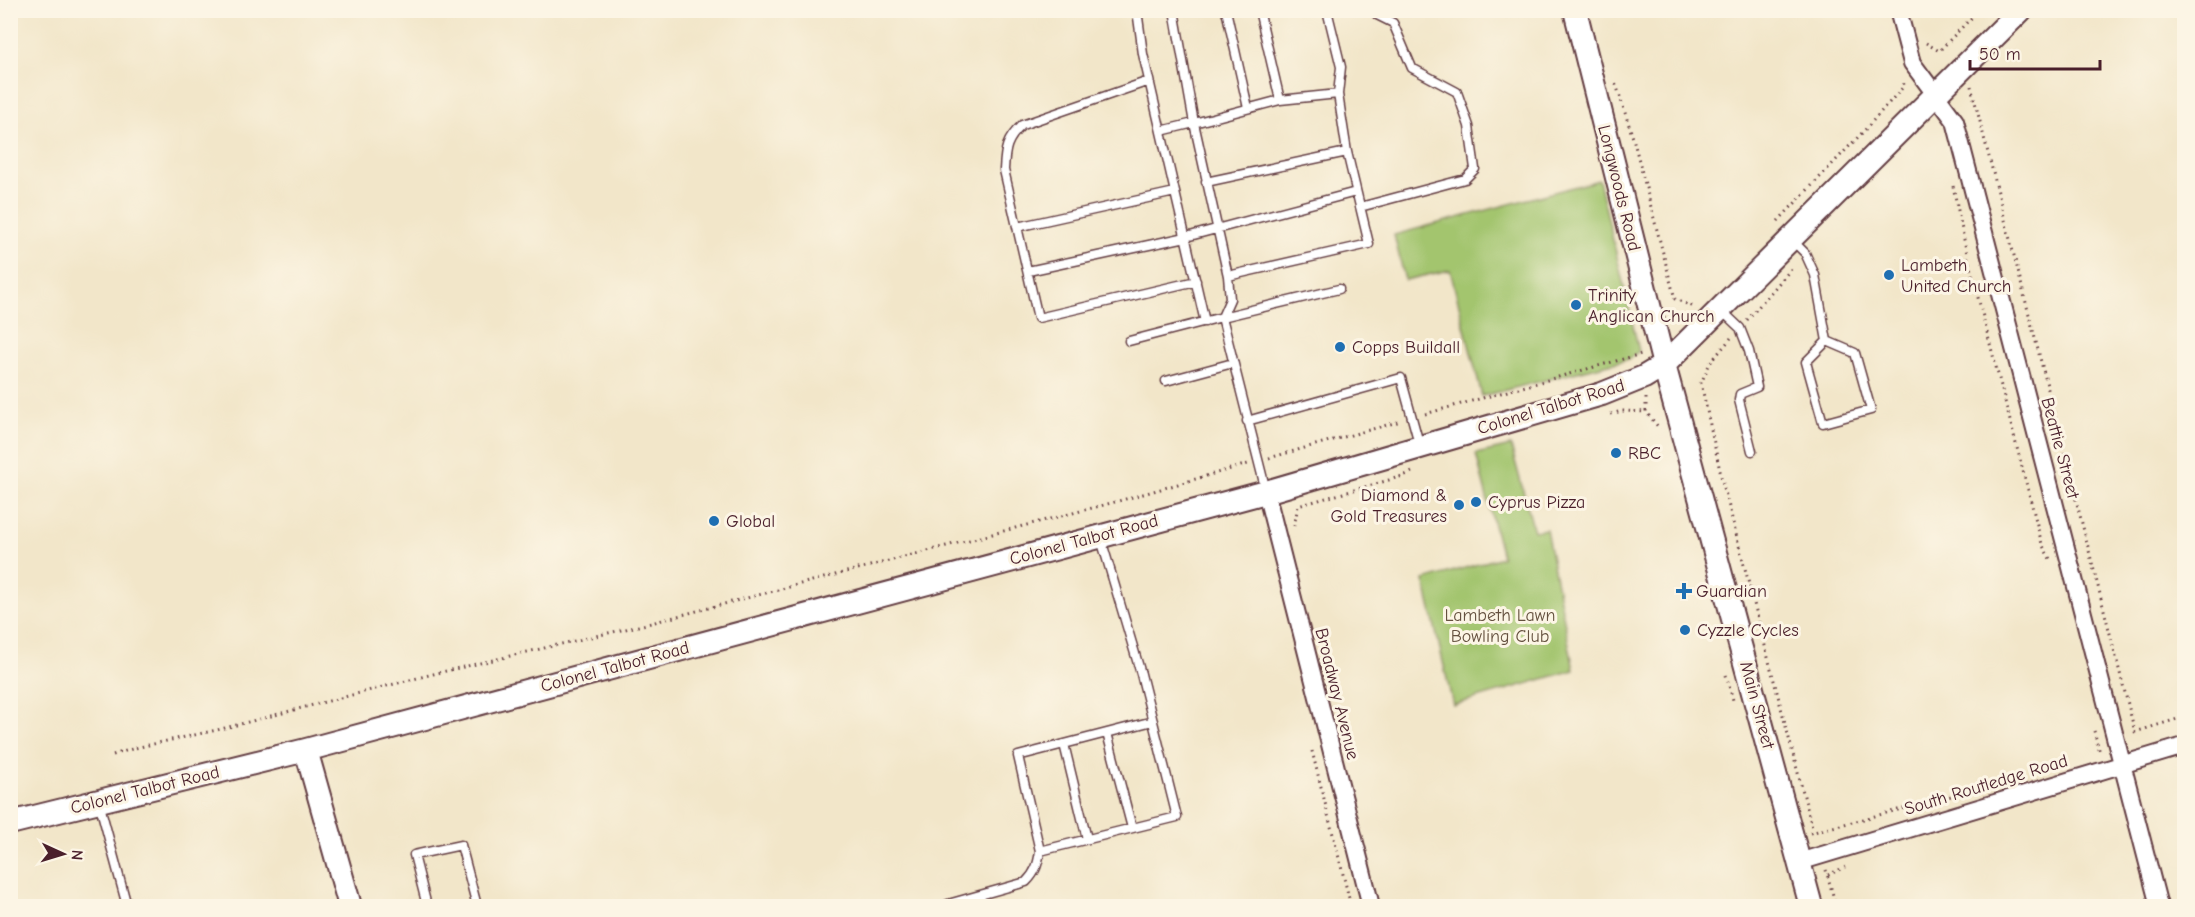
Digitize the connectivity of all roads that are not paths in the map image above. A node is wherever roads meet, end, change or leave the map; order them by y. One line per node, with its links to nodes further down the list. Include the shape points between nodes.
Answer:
1 (1137, 10): 10 (lane)
2 (1174, 10): 15 (lane)
3 (1226, 10): 14 (lane)
4 (1259, 10): 13 (lane)
5 (1327, 10): 11 (lane, via 1341,66)
6 (1376, 10): 21 (lane, via 1377,15 1393,23 1412,68 1456,92 1469,126 1474,169 1465,179)
7 (1575, 10): 36 (main road, Longwoods Road)
8 (1898, 10): 12 (street, Beattie Street, via 1912,63)
9 (2021, 10): 12 (main road, Colonel Talbot Road)
10 (1149, 81): 16 (lane); 22 (lane, via 1022,124 1011,135 1005,148 1004,170)
11 (1338, 94): 13 (lane); 17 (lane)
12 (1936, 95): 25 (main road, Colonel Talbot Road); 48 (street, Beattie Street, via 1955,121)
13 (1280, 100): 14 (lane)
14 (1248, 108): 15 (lane)
15 (1194, 123): 16 (lane); 18 (lane)
16 (1161, 131): 19 (lane)
17 (1347, 152): 18 (lane); 20 (lane)
18 (1206, 182): 23 (lane)
19 (1175, 192): 22 (lane); 24 (lane)
20 (1356, 192): 21 (lane); 23 (lane)
21 (1360, 207): 27 (lane, via 1369,244)
22 (1017, 227): 26 (lane)
23 (1217, 228): 24 (lane); 27 (lane)
24 (1186, 237): 26 (lane); 28 (lane)
25 (1790, 240): 30 (main road, Colonel Talbot Road); 34 (lane, via 1815,275)
26 (1028, 271): 28 (lane, via 1038,318)
27 (1228, 276): 31 (lane, via 1230,299)
28 (1196, 281): 32 (lane)
29 (1339, 289): 31 (lane)
30 (1711, 305): 36 (main road, Colonel Talbot Road); 40 (lane, via 1740,328 1749,351 1756,387 1740,394 1739,400)
31 (1222, 317): 32 (lane); 35 (lane)
32 (1205, 322): 33 (lane)
33 (1129, 341)
34 (1827, 341): 34 (lane, via 1806,362 1823,423 1871,410 1855,353)
35 (1233, 363): 37 (lane); 38 (lane)
36 (1664, 365): 39 (main road, Colonel Talbot Road, via 1602,394); 54 (main road, Main Street)
37 (1166, 381)
38 (1247, 421): 39 (lane, via 1401,378); 41 (lane)
39 (1420, 447): 41 (main road, Colonel Talbot Road)
40 (1752, 451)
41 (1266, 492): 42 (main road, Colonel Talbot Road); 60 (street, Broadway Avenue)
42 (1100, 536): 43 (lane); 47 (main road, Colonel Talbot Road)
43 (1153, 721): 44 (lane); 51 (lane, via 1177,817)
44 (1107, 734): 45 (lane); 51 (lane)
45 (1064, 744): 52 (lane); 53 (lane, via 1018,756)
46 (2184, 746): 48 (street, South Routledge Road)
47 (306, 750): 49 (main road, Colonel Talbot Road); 56 (main road)
48 (2122, 764): 54 (street, South Routledge Road); 62 (street, Beattie Street)
49 (99, 801): 50 (main road, Colonel Talbot Road); 55 (lane)
50 (10, 823)
51 (1132, 828): 52 (lane)
52 (1088, 839): 53 (lane)
53 (1040, 851): 59 (lane, via 1038,864 1026,882)
54 (1799, 862): 61 (main road, Main Street)
55 (127, 906)
56 (350, 906)
57 (427, 906): 58 (lane, via 414,855 461,844)
58 (477, 906)
59 (949, 906)
60 (1371, 906)
61 (1811, 906)
62 (2159, 906)

